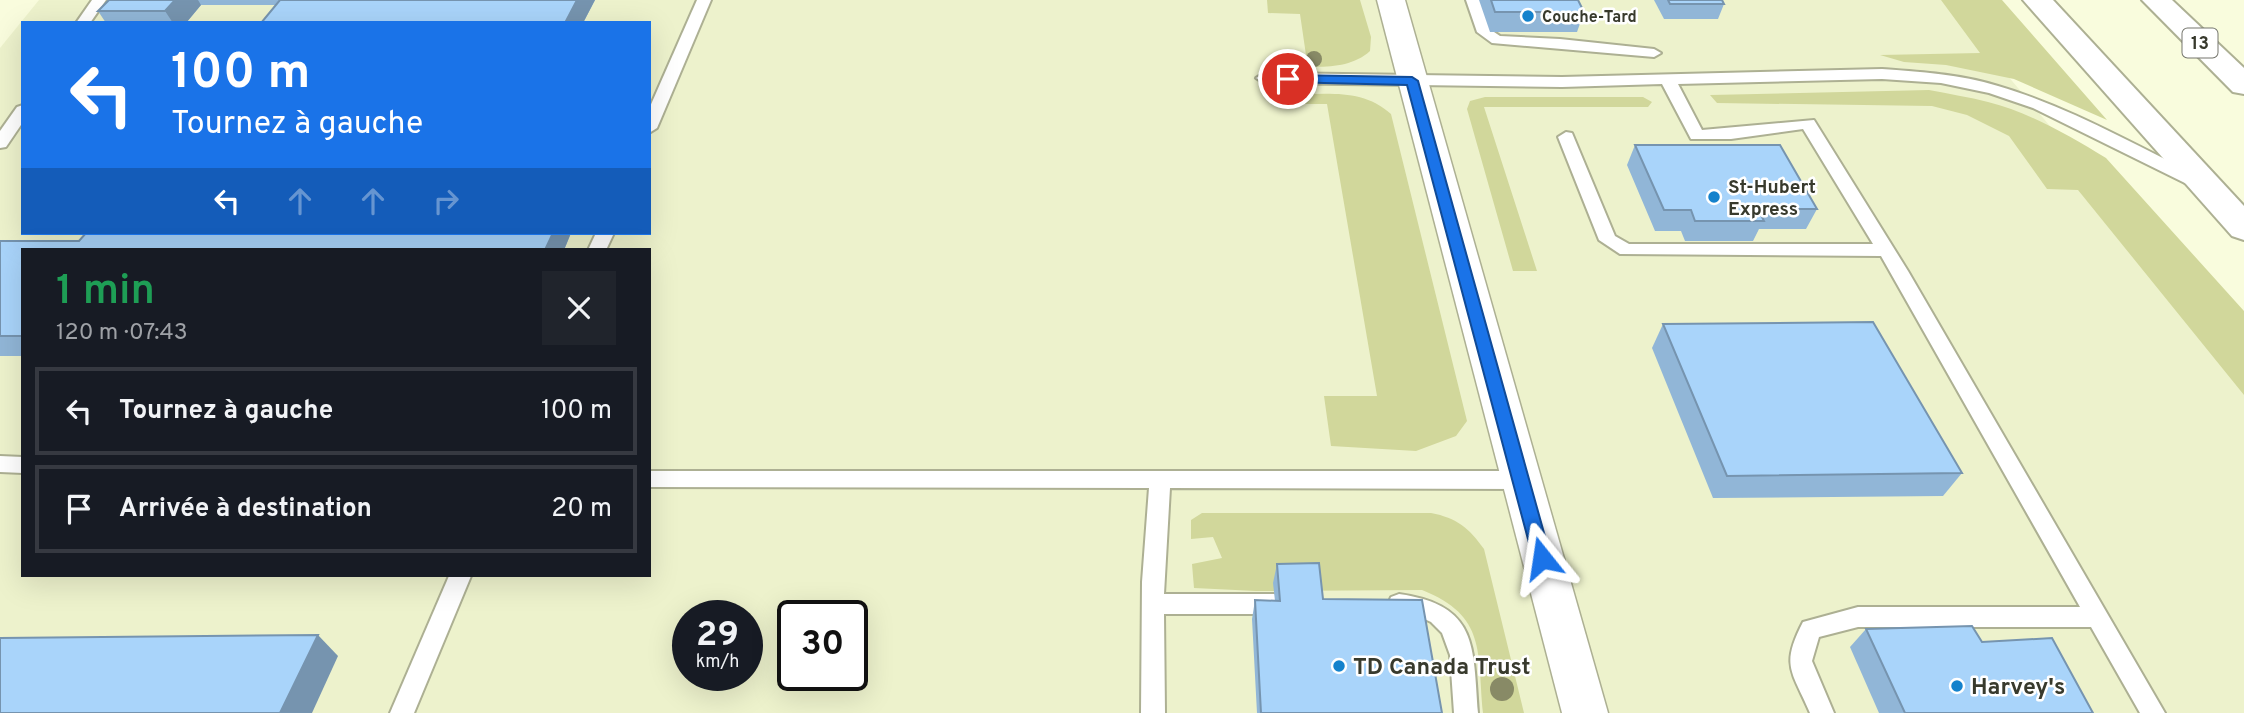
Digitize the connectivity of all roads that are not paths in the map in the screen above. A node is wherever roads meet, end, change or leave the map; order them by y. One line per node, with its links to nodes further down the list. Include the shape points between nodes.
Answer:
1 (99, 0): 7 (lane)
2 (704, 0): 14 (lane)
3 (1391, 0): 11 (street)
4 (1473, 0): 8 (lane, via 1484,32 1497,40)
5 (2037, 0): 17 (main road)
6 (2156, 0): 12 (main road, 13)
7 (84, 21)
8 (1654, 52)
9 (1264, 78): 11 (lane)
10 (1668, 80): 11 (lane); 17 (lane, via 1882,74 1941,78 2014,96 2063,115); 19 (lane, via 1698,135 1808,122)
11 (1412, 81): 23 (street)
12 (2244, 85)
13 (21, 113): 16 (lane)
14 (651, 123)
15 (1566, 137): 19 (lane, via 1608,240 1626,250)
16 (0, 143)
17 (2206, 186): 18 (main road)
18 (2244, 228)
19 (1885, 250): 29 (lane)
20 (0, 464): 21 (lane)
21 (21, 465)
22 (651, 479): 24 (lane)
23 (1521, 480): 24 (lane); 33 (street)
24 (1160, 481): 26 (lane)
25 (460, 577): 30 (lane)
26 (1155, 604): 27 (lane); 31 (lane)
27 (1274, 604)
28 (1382, 604): 32 (lane, via 1433,609 1453,626 1459,637)
29 (2097, 617): 34 (lane, via 1858,617 1811,629 1800,661); 35 (lane)
30 (402, 713)
31 (1153, 713)
32 (1466, 713)
33 (1585, 713)
34 (1822, 713)
35 (2153, 713)

